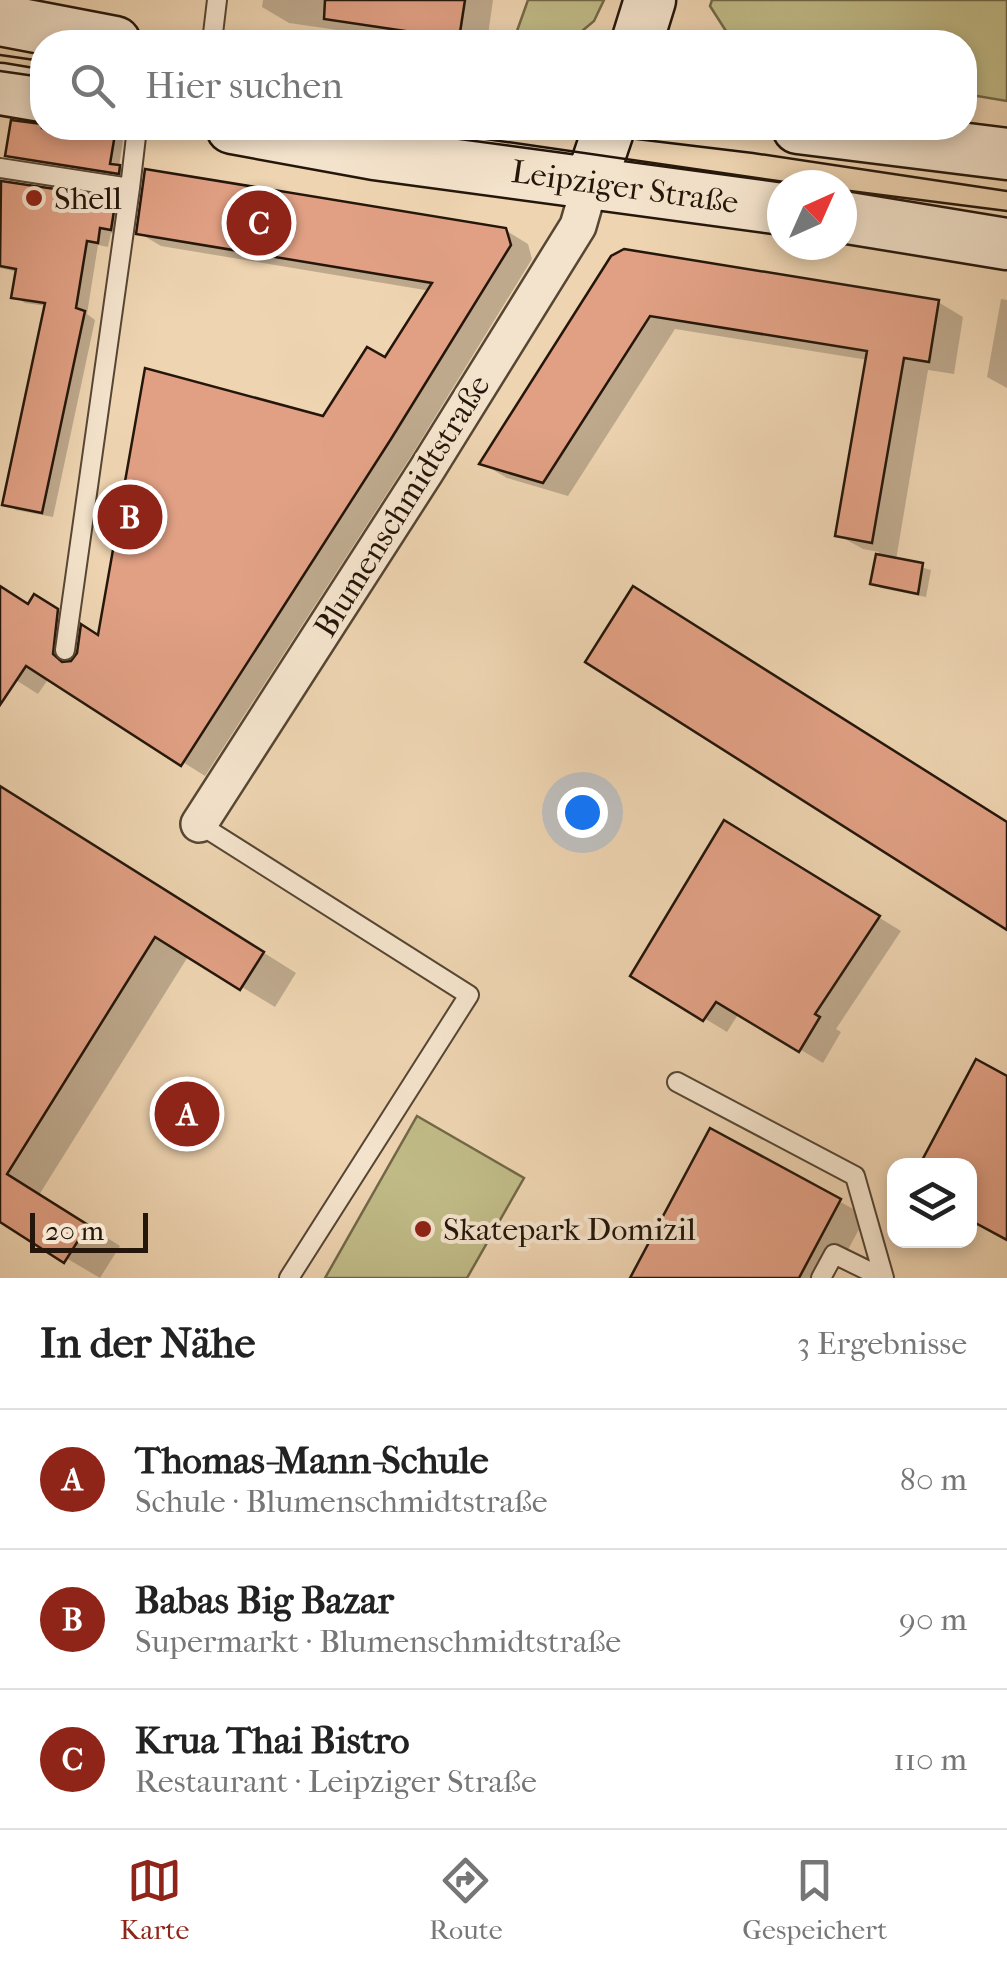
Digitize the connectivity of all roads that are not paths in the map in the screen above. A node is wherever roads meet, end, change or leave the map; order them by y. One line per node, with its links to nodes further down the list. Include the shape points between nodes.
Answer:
1 (217, 0): 5 (lane)
2 (650, 0): 6 (main road)
3 (0, 20): 4 (main road)
4 (52, 30)
5 (213, 30)
6 (641, 30)
7 (0, 89): 8 (main road)
8 (30, 94)
9 (136, 140): 16 (lane)
10 (298, 140): 15 (main road, Leipziger Straße)
11 (606, 140): 15 (main road)
12 (894, 140): 13 (main road)
13 (1007, 154)
14 (0, 168): 16 (lane)
15 (591, 182): 17 (main road, Leipziger Straße); 21 (street, Blumenschmidtstraße, via 578,226)
16 (130, 188): 20 (lane)
17 (767, 206)
18 (857, 220): 19 (main road)
19 (1007, 244)
20 (65, 650)
21 (199, 824): 23 (lane, via 469,995)
22 (677, 1082): 25 (lane, via 855,1176)
23 (289, 1278)
24 (822, 1278): 25 (lane, via 834,1254)
25 (883, 1278)

